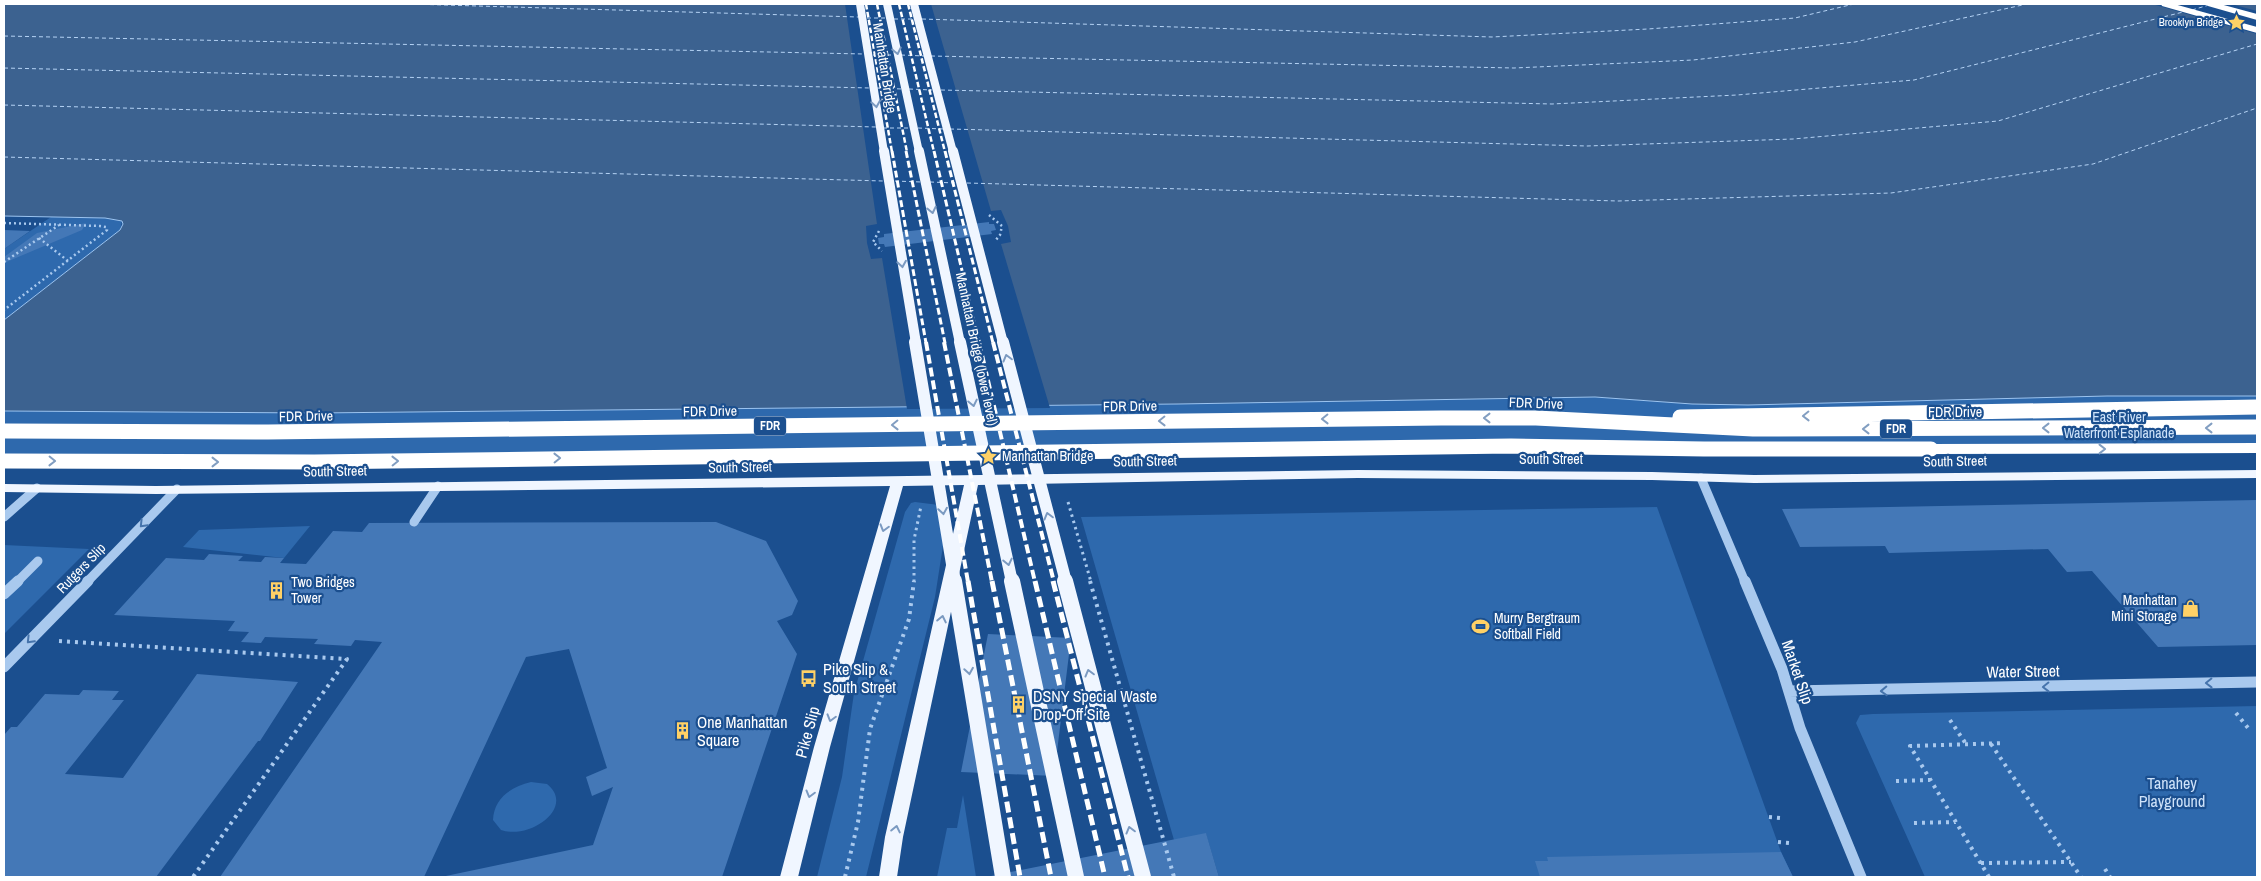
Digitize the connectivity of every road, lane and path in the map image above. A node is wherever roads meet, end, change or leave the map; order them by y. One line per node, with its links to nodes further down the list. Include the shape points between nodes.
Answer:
1 (860, 4): 60 (main road, Manhattan Bridge, one-way to 60, bridge)
2 (887, 4): 61 (main road, Manhattan Bridge (lower level), one-way to 61, bridge)
3 (914, 4): 62 (main road, one-way to 3, bridge)
4 (2165, 4): 7 (highway)
5 (2211, 4): 6 (highway)
6 (2257, 16)
7 (2257, 30)
8 (4, 223): 9 (path)
9 (60, 224): 10 (path); 11 (path, via 100,226 107,230)
10 (39, 238): 11 (path); 12 (path)
11 (68, 261): 13 (path)
12 (4, 262)
13 (4, 310)
14 (2257, 407): 15 (highway, one-way to 15, bridge)
15 (1536, 418): 16 (highway, FDR Drive / FDR, one-way to 15, bridge, via 1753,429); 17 (highway, FDR Drive / FDR, one-way to 17, bridge, via 277,432)
16 (2257, 427)
17 (4, 431)
18 (2257, 448): 19 (highway, FDR, one-way to 18, bridge, via 223,462 1502,446 1704,450)
19 (4, 461)
20 (2257, 474): 21 (main road, South Street)
21 (1701, 478): 22 (main road, South Street, via 1358,474); 38 (street, Market Slip)
22 (972, 480): 23 (main road, South Street); 59 (main road, one-way to 22)
23 (898, 482): 24 (main road, South Street); 57 (main road, Pike Slip, one-way to 57, via 822,747)
24 (438, 486): 27 (main road, South Street); 32 (street)
25 (4, 488): 26 (main road, South Street)
26 (37, 488): 27 (main road, South Street); 31 (street)
27 (177, 489): 36 (street, Rutgers Slip, one-way to 36)
28 (922, 502): 30 (path)
29 (912, 512): 30 (path)
30 (921, 512): 58 (path, via 914,540 914,583 909,619 870,729 858,822)
31 (4, 517)
32 (414, 522)
33 (38, 561): 34 (street)
34 (4, 594)
35 (59, 641): 56 (path, via 347,658)
36 (4, 667)
37 (2257, 682): 38 (street, Water Street, one-way to 38)
38 (1789, 691): 63 (street, Market Slip, via 1800,728)
39 (2236, 713): 41 (path)
40 (1950, 720): 43 (path)
41 (2248, 728)
42 (2004, 743): 44 (path)
43 (1966, 744): 44 (path); 45 (path, via 1910,746)
44 (1991, 744): 53 (path)
45 (1931, 780): 46 (path); 49 (path)
46 (1896, 781)
47 (1769, 817): 48 (path)
48 (1781, 818)
49 (1956, 822): 50 (path); 54 (path)
50 (1914, 823)
51 (1778, 842): 52 (path)
52 (1790, 843)
53 (2071, 862): 54 (path); 65 (path)
54 (1980, 864): 64 (path)
55 (2105, 870): 66 (path)
56 (192, 877)
57 (789, 877)
58 (845, 877)
59 (888, 877)
60 (1004, 877)
61 (1076, 877)
62 (1142, 877)
63 (1861, 877)
64 (1989, 877)
65 (2081, 877)
66 (2110, 877)

